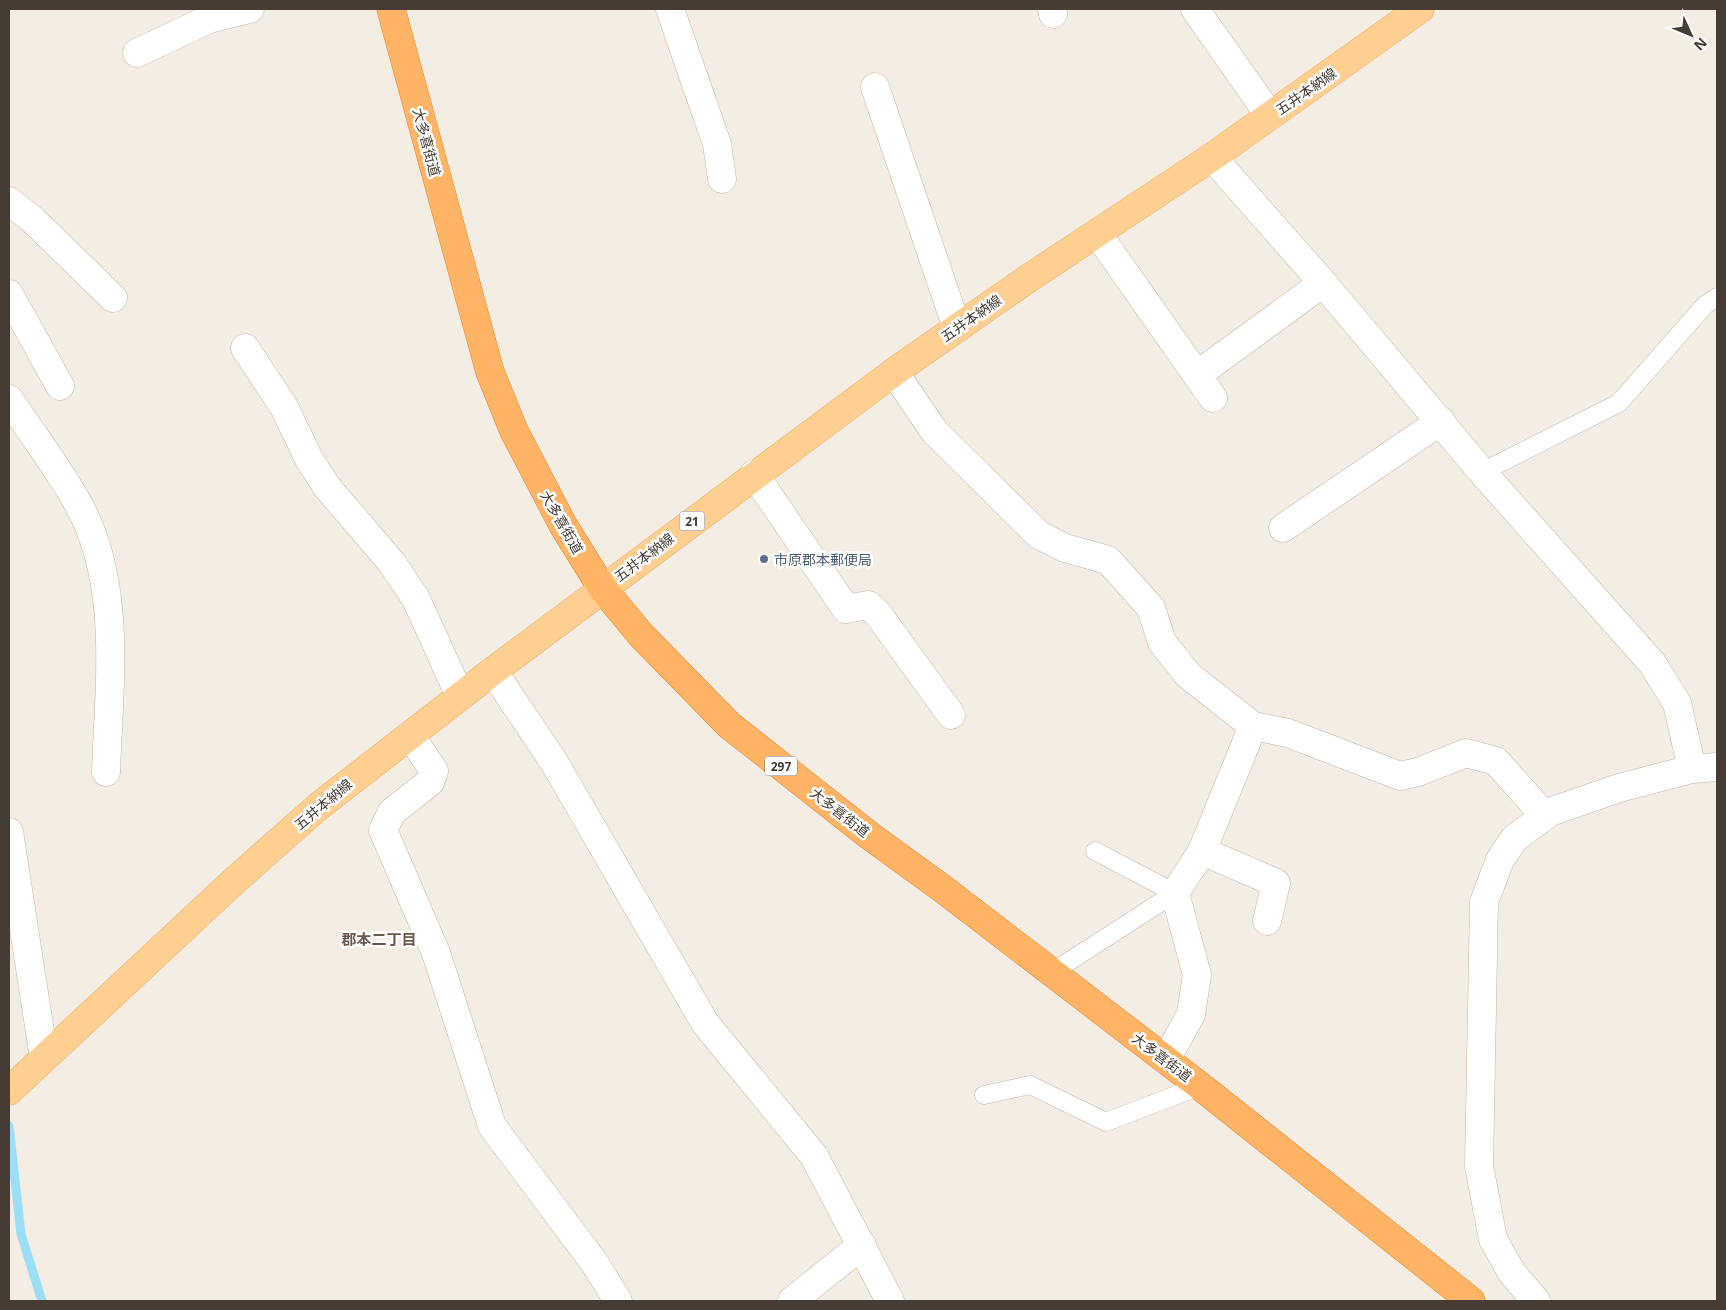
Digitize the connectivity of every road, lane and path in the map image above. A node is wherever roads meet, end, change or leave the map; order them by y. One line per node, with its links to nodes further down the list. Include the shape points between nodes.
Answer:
1 (250, 9): 6 (street, via 209,19)
2 (391, 9): 28 (highway, 大多喜街道 / 297, via 490,372 514,431 543,488)
3 (670, 9): 10 (street, via 717,144)
4 (1195, 9): 8 (street)
5 (1420, 9): 8 (main road, 五井本納線 / 21)
6 (137, 53)
7 (875, 87): 17 (street)
8 (1270, 116): 9 (main road, 五井本納線 / 21)
9 (1212, 157): 12 (main road, 五井本納線 / 21); 13 (street)
10 (722, 179)
11 (9, 201): 16 (street)
12 (1097, 233): 17 (main road, 五井本納線 / 21); 20 (street)
13 (1323, 283): 20 (street); 24 (street)
14 (9, 294): 21 (street)
15 (1717, 297): 25 (lane, via 1705,305 1619,403)
16 (113, 298)
17 (956, 328): 19 (main road, 五井本納線 / 21)
18 (246, 348): 30 (street, via 284,407 309,459 327,487 392,563 416,599)
19 (894, 372): 26 (main road, 五井本納線 / 21); 32 (street, via 934,431 1039,535 1065,548 1108,560 1151,608 1162,642 1188,675)
20 (1197, 375): 23 (street)
21 (60, 386)
22 (9, 398): 35 (street, via 77,501 99,555 109,599)
23 (1213, 398)
24 (1441, 421): 25 (street); 27 (street)
25 (1482, 472): 34 (street, via 1652,663 1677,703)
26 (754, 474): 28 (main road, 五井本納線 / 21); 31 (street, via 846,609 868,605 878,614)
27 (1283, 528)
28 (602, 588): 29 (main road, 五井本納線 / 21); 42 (highway, 大多喜街道 / 297, via 641,635 729,725)
29 (493, 670): 30 (main road, 五井本納線 / 21); 48 (street, via 554,762 705,1024 814,1156)
30 (460, 696): 33 (main road, 五井本納線 / 21)
31 (951, 715)
32 (1253, 726): 36 (street, via 1288,733 1400,776 1466,753 1496,761); 39 (street)
33 (410, 734): 43 (main road, 五井本納線 / 21, via 312,813); 49 (street, via 434,771 430,782 392,812 383,830 436,953 492,1126 596,1265)
34 (1705, 768): 36 (street, via 1619,788)
35 (106, 772)
36 (1545, 816): 53 (street, via 1514,839 1500,860 1484,902 1479,1166 1493,1238 1512,1273)
37 (9, 832): 43 (street)
38 (1095, 851): 40 (lane)
39 (1202, 851): 40 (street); 41 (street, via 1276,882)
40 (1175, 893): 42 (lane); 44 (street, via 1197,974 1190,1014)
41 (1267, 921)
42 (1051, 973): 44 (highway, 大多喜街道 / 297)
43 (44, 1058): 46 (main road, 五井本納線 / 21)
44 (1166, 1060): 45 (highway, 大多喜街道 / 297)
45 (1200, 1086): 47 (lane, via 1106,1122 1030,1085); 52 (highway, 大多喜街道 / 297)
46 (9, 1091)
47 (984, 1095)
48 (862, 1245): 50 (street); 51 (street)
49 (618, 1301)
50 (792, 1301)
51 (890, 1301)
52 (1471, 1301)
53 (1536, 1301)

